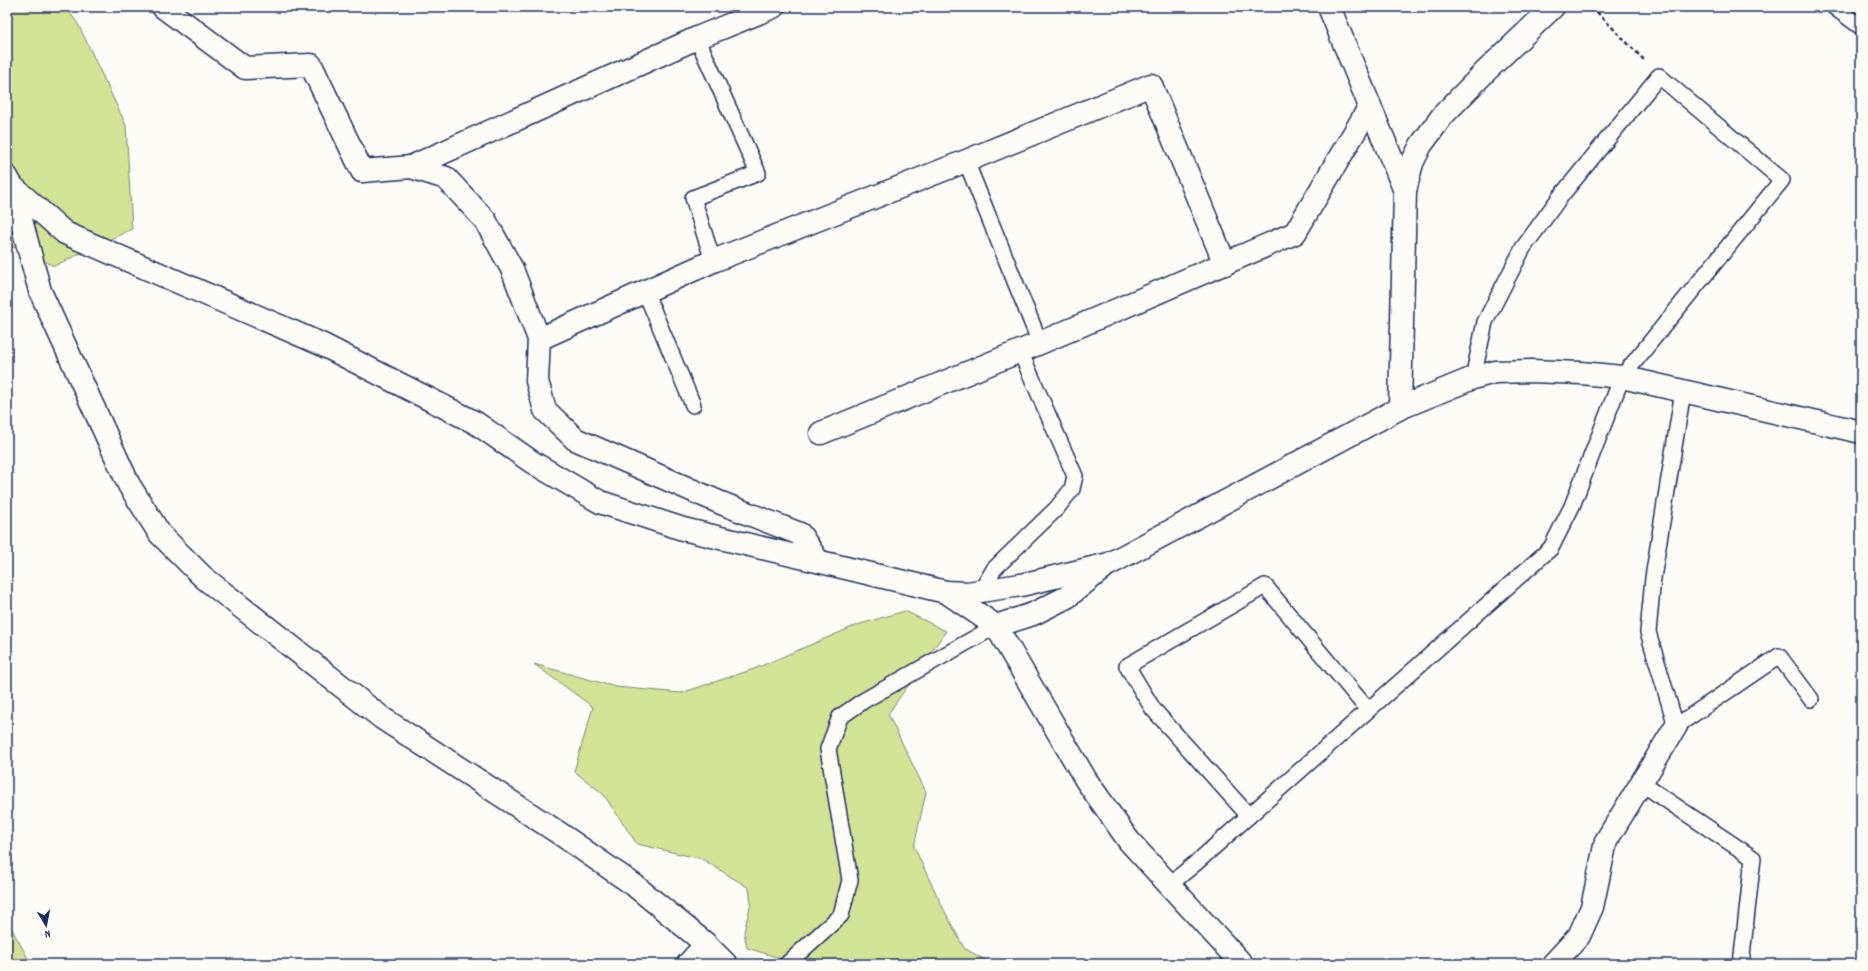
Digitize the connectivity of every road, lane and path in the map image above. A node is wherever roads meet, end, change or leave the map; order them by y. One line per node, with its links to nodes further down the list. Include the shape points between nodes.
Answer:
1 (163, 7): 12 (street, via 245,68 311,65 362,171)
2 (773, 7): 8 (street)
3 (1330, 7): 10 (street)
4 (1553, 7): 14 (street, via 1443,115 1421,145 1412,163)
5 (1592, 7): 9 (path)
6 (1834, 7): 7 (lane)
7 (1861, 27)
8 (697, 38): 12 (street); 15 (lane, via 758,173 693,198)
9 (1659, 76): 21 (lane, via 1782,180); 22 (lane, via 1560,197 1523,248 1485,322)
10 (1370, 106): 14 (street); 16 (street, via 1295,233)
11 (966, 161): 15 (street); 16 (street, via 1151,85); 19 (lane)
12 (411, 167): 18 (street, via 446,178 485,220 512,269)
13 (9, 181): 28 (street, via 65,233 321,344 476,423 532,462 600,502 683,529); 39 (street, via 40,291 129,485 160,534 203,577 382,718 634,885)
14 (1405, 191): 25 (street)
15 (713, 261): 17 (street)
16 (1225, 264): 19 (street)
17 (645, 291): 18 (street); 24 (lane)
18 (539, 338): 28 (street, via 537,381 545,410 575,439 720,503 800,534)
19 (1040, 343): 20 (street)
20 (1020, 351): 27 (street); 30 (lane, via 1075,476 1072,488 1057,508 994,570)
21 (1622, 377): 22 (street, via 1532,371 1495,372); 23 (street); 34 (lane, via 1572,506 1552,548)
22 (1473, 378): 25 (street)
23 (1683, 391): 26 (street); 35 (lane, via 1653,578 1648,632)
24 (694, 405)
25 (1400, 408): 29 (street)
26 (1861, 432)
27 (821, 433)
28 (818, 561): 31 (street)
29 (1110, 564): 30 (street, via 1022,585); 32 (street, via 1067,596 1033,614)
30 (981, 591): 31 (street)
31 (946, 592): 32 (street)
32 (996, 626): 38 (street, via 1086,780 1128,840); 42 (lane, via 863,701 840,717 828,749 850,880 841,915)
33 (1812, 699): 35 (lane, via 1780,656)
34 (1368, 710): 37 (lane); 37 (lane, via 1265,586 1127,666 1153,709)
35 (1676, 726): 36 (street)
36 (1641, 783): 44 (street, via 1606,841 1592,907 1579,936); 45 (lane, via 1753,858)
37 (1249, 816): 38 (lane)
38 (1169, 885): 43 (street)
39 (706, 944): 40 (street); 41 (street)
40 (688, 964)
41 (726, 964)
42 (787, 964)
43 (1242, 964)
44 (1553, 964)
45 (1741, 964)

